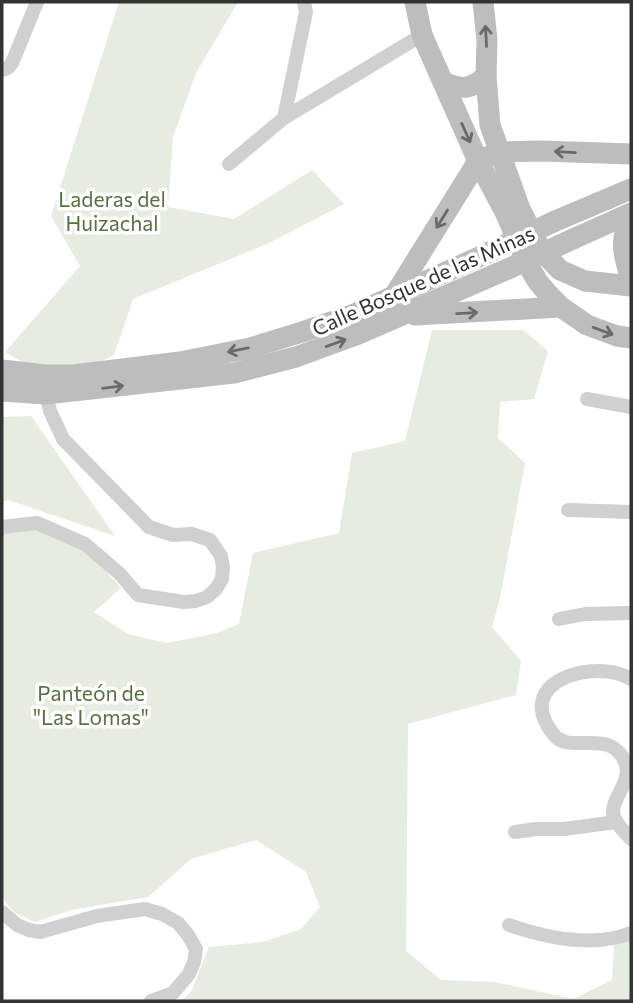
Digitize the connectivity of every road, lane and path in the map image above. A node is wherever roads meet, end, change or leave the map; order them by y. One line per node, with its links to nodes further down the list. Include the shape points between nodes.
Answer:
1 (37, 2): 6 (street, via 12,63)
2 (304, 2): 9 (street, via 306,12)
3 (415, 2): 5 (main road)
4 (483, 2): 7 (main road, one-way to 4)
5 (422, 35): 8 (main road); 9 (street)
6 (2, 70)
7 (486, 76): 8 (main road, via 464,89); 10 (main road, via 489,125)
8 (443, 82): 12 (main road, one-way to 12)
9 (284, 117): 13 (street)
10 (499, 152): 11 (main road, one-way to 10); 12 (main road); 17 (main road, via 541,250 560,270 585,281)
11 (631, 154)
12 (478, 161): 18 (main road, one-way to 18); 19 (main road, via 529,267)
13 (229, 164)
14 (631, 188): 18 (main road, Calle Bosque de las Minas, bridge, via 492,251)
15 (631, 214): 16 (main road, via 623,242); 18 (main road, Calle Bosque de las Minas, bridge, via 510,268)
16 (631, 278)
17 (631, 286)
18 (397, 306): 19 (main road, one-way to 19); 22 (main road, Calle Bosque de las Minas, via 352,315 250,348 180,362 73,374)
19 (561, 307): 20 (main road, one-way to 20, via 587,325)
20 (631, 338)
21 (2, 370): 22 (main road, Calle Bosque de las Minas)
22 (46, 385): 23 (main road, Calle Bosque de las Minas); 28 (street, via 50,411 63,439 149,527 210,540 221,556 222,579 207,597 196,601 138,595 85,544 37,523)
23 (2, 391)
24 (587, 399): 25 (street)
25 (631, 407)
26 (568, 510): 27 (street)
27 (631, 512)
28 (2, 527)
29 (631, 613): 30 (street)
30 (559, 619)
31 (631, 679): 32 (street, via 607,670 579,673 555,682 540,703 556,738 614,747 625,760 628,773 613,812)
32 (616, 822): 33 (street); 34 (street)
33 (515, 832)
34 (631, 839)
35 (2, 912): 38 (street, via 17,925 40,932 145,909 178,923 195,949 194,962 173,993)
36 (509, 925): 37 (street, via 534,934 600,941)
37 (631, 933)
38 (151, 1001)

